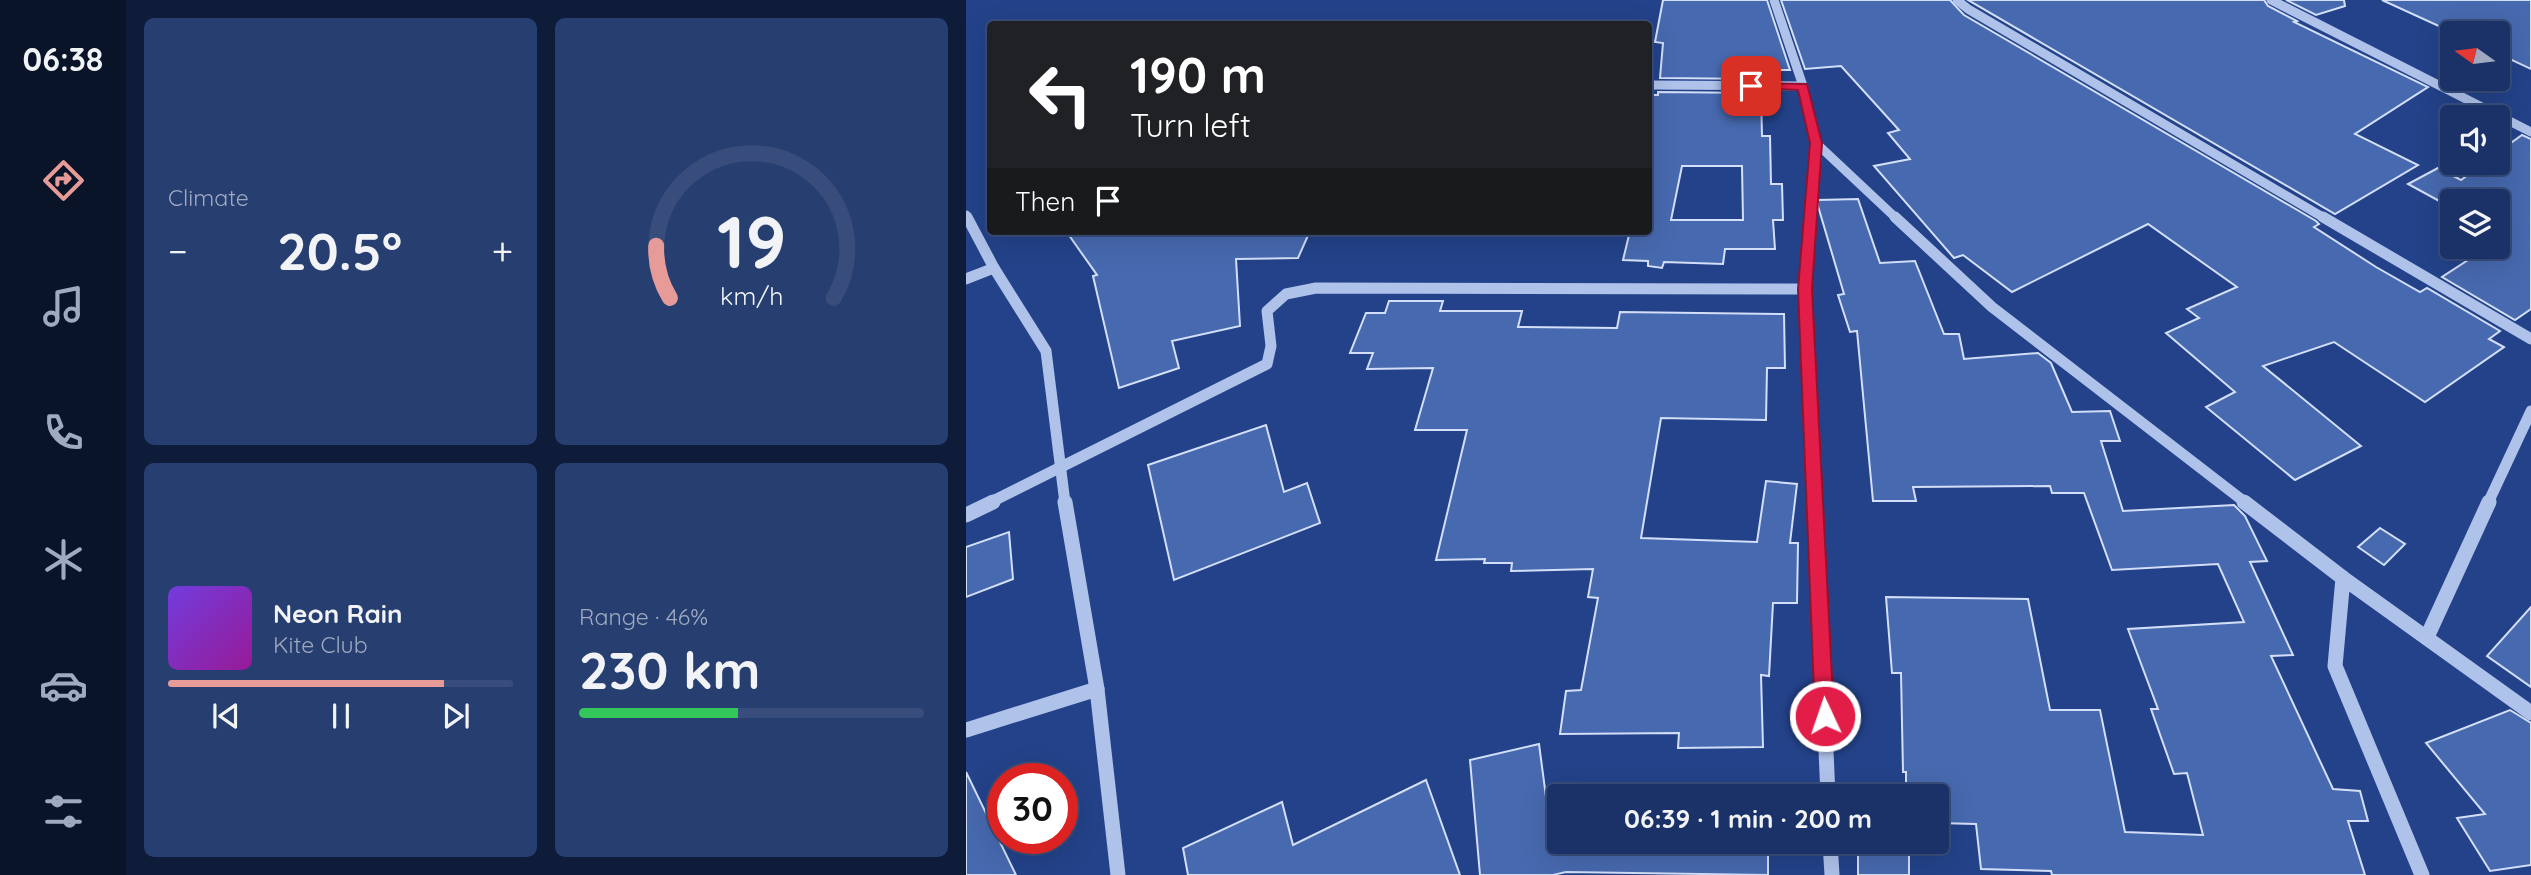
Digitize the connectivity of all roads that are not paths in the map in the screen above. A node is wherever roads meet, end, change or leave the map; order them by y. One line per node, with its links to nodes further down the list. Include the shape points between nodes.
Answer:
1 (1774, 0): 5 (street)
2 (1957, 0): 12 (street, via 2104,91)
3 (2271, 0): 6 (street)
4 (1652, 85): 5 (street)
5 (1803, 86): 7 (street)
6 (2531, 132)
7 (1816, 143): 11 (street); 16 (street, via 1992,307)
8 (966, 215): 9 (street)
9 (994, 268): 10 (street); 14 (street, via 1046,351)
10 (966, 279)
11 (1805, 289): 14 (street, via 1316,288 1286,294 1267,311 1271,346 1267,364); 21 (street)
12 (2531, 339)
13 (2531, 411): 17 (street)
14 (1059, 467): 15 (street); 18 (street)
15 (966, 514)
16 (2343, 578): 17 (street); 25 (street, via 2335,666)
17 (2427, 638): 19 (street)
18 (1097, 689): 20 (street); 23 (street)
19 (2531, 713)
20 (966, 730)
21 (1827, 784)
22 (1831, 854): 24 (street)
23 (1118, 875)
24 (1832, 875)
25 (2422, 875)

